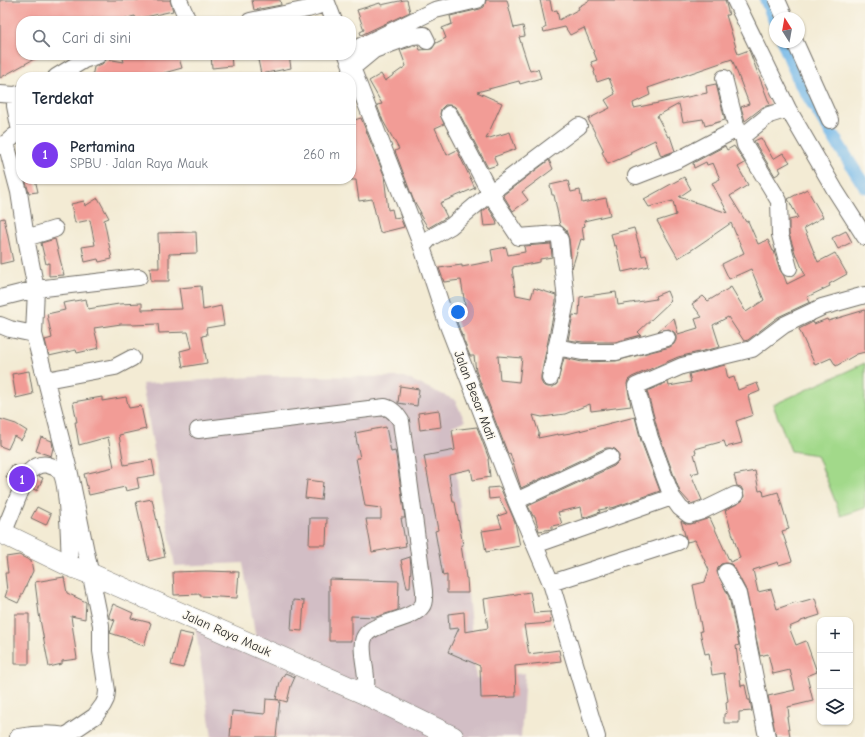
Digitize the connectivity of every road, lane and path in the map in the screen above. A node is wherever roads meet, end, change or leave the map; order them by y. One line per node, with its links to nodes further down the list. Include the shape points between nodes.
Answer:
1 (179, 0): 7 (street)
2 (477, 0): 12 (street, via 436,10)
3 (734, 0): 21 (street)
4 (776, 0): 6 (street)
5 (326, 1): 8 (street, via 308,9); 9 (street)
6 (782, 12)
7 (186, 16)
8 (274, 16)
9 (332, 16)
10 (427, 41): 13 (street, via 424,35 412,36)
11 (798, 48): 24 (street)
12 (356, 49)
13 (356, 59)
14 (84, 60): 16 (street)
15 (349, 62): 17 (street, Jalan Besar Mati)
16 (64, 72)
17 (353, 72)
18 (724, 78): 26 (street)
19 (356, 80): 36 (street, Jalan Besar Mati)
20 (12, 94): 22 (street)
21 (788, 109): 26 (street, via 769,115); 34 (street)
22 (16, 111)
23 (449, 114): 32 (street)
24 (830, 120)
25 (579, 126): 32 (street)
26 (740, 132): 29 (street); 37 (street, via 745,145 779,201 780,235)
27 (16, 134): 28 (street)
28 (3, 144): 30 (street)
29 (636, 176)
30 (16, 183)
31 (16, 184): 35 (street)
32 (490, 193): 36 (street, via 451,226 430,238); 45 (street, via 519,237 557,234 560,240 566,302)
33 (55, 229): 35 (street)
34 (865, 237)
35 (26, 238): 39 (street)
36 (422, 247): 53 (street, Jalan Besar Mati, via 447,323)
37 (789, 268)
38 (139, 277): 39 (street)
39 (36, 289): 41 (street); 43 (street)
40 (865, 295): 52 (street, via 822,307 784,325 752,350 682,366 636,386 650,438)
41 (0, 298)
42 (0, 325): 43 (street, via 10,330)
43 (34, 334): 48 (street)
44 (668, 338): 45 (street, via 616,352 582,352)
45 (556, 347): 47 (street)
46 (132, 358): 48 (street, via 115,367)
47 (550, 378)
48 (46, 380): 59 (street, via 70,474)
49 (198, 430): 61 (street, via 385,407 393,411 401,421 424,601 420,608 409,615 371,630 364,636 362,644 367,680)
50 (610, 457): 53 (street)
51 (735, 495): 52 (street, via 690,515 680,508)
52 (672, 497): 56 (street)
53 (516, 502): 56 (street, Jalan Besar Mati)
54 (1, 533): 57 (main road, Jalan Raya Mauk); 57 (street, via 33,468 44,464 57,468 64,481)
55 (678, 542): 60 (street)
56 (535, 545): 60 (street, Jalan Besar Mati)
57 (70, 566): 59 (main road, Jalan Raya Mauk)
58 (726, 572): 66 (street, via 738,594)
59 (91, 574): 61 (main road, Jalan Raya Mauk); 62 (street, via 101,625 101,651 107,691 103,705 95,716)
60 (551, 583): 65 (street, Jalan Besar Mati)
61 (365, 694): 64 (main road, Jalan Raya Mauk)
62 (65, 736): 63 (street, via 42,733)
63 (18, 737)
64 (453, 737)
65 (597, 737)
66 (767, 737)

